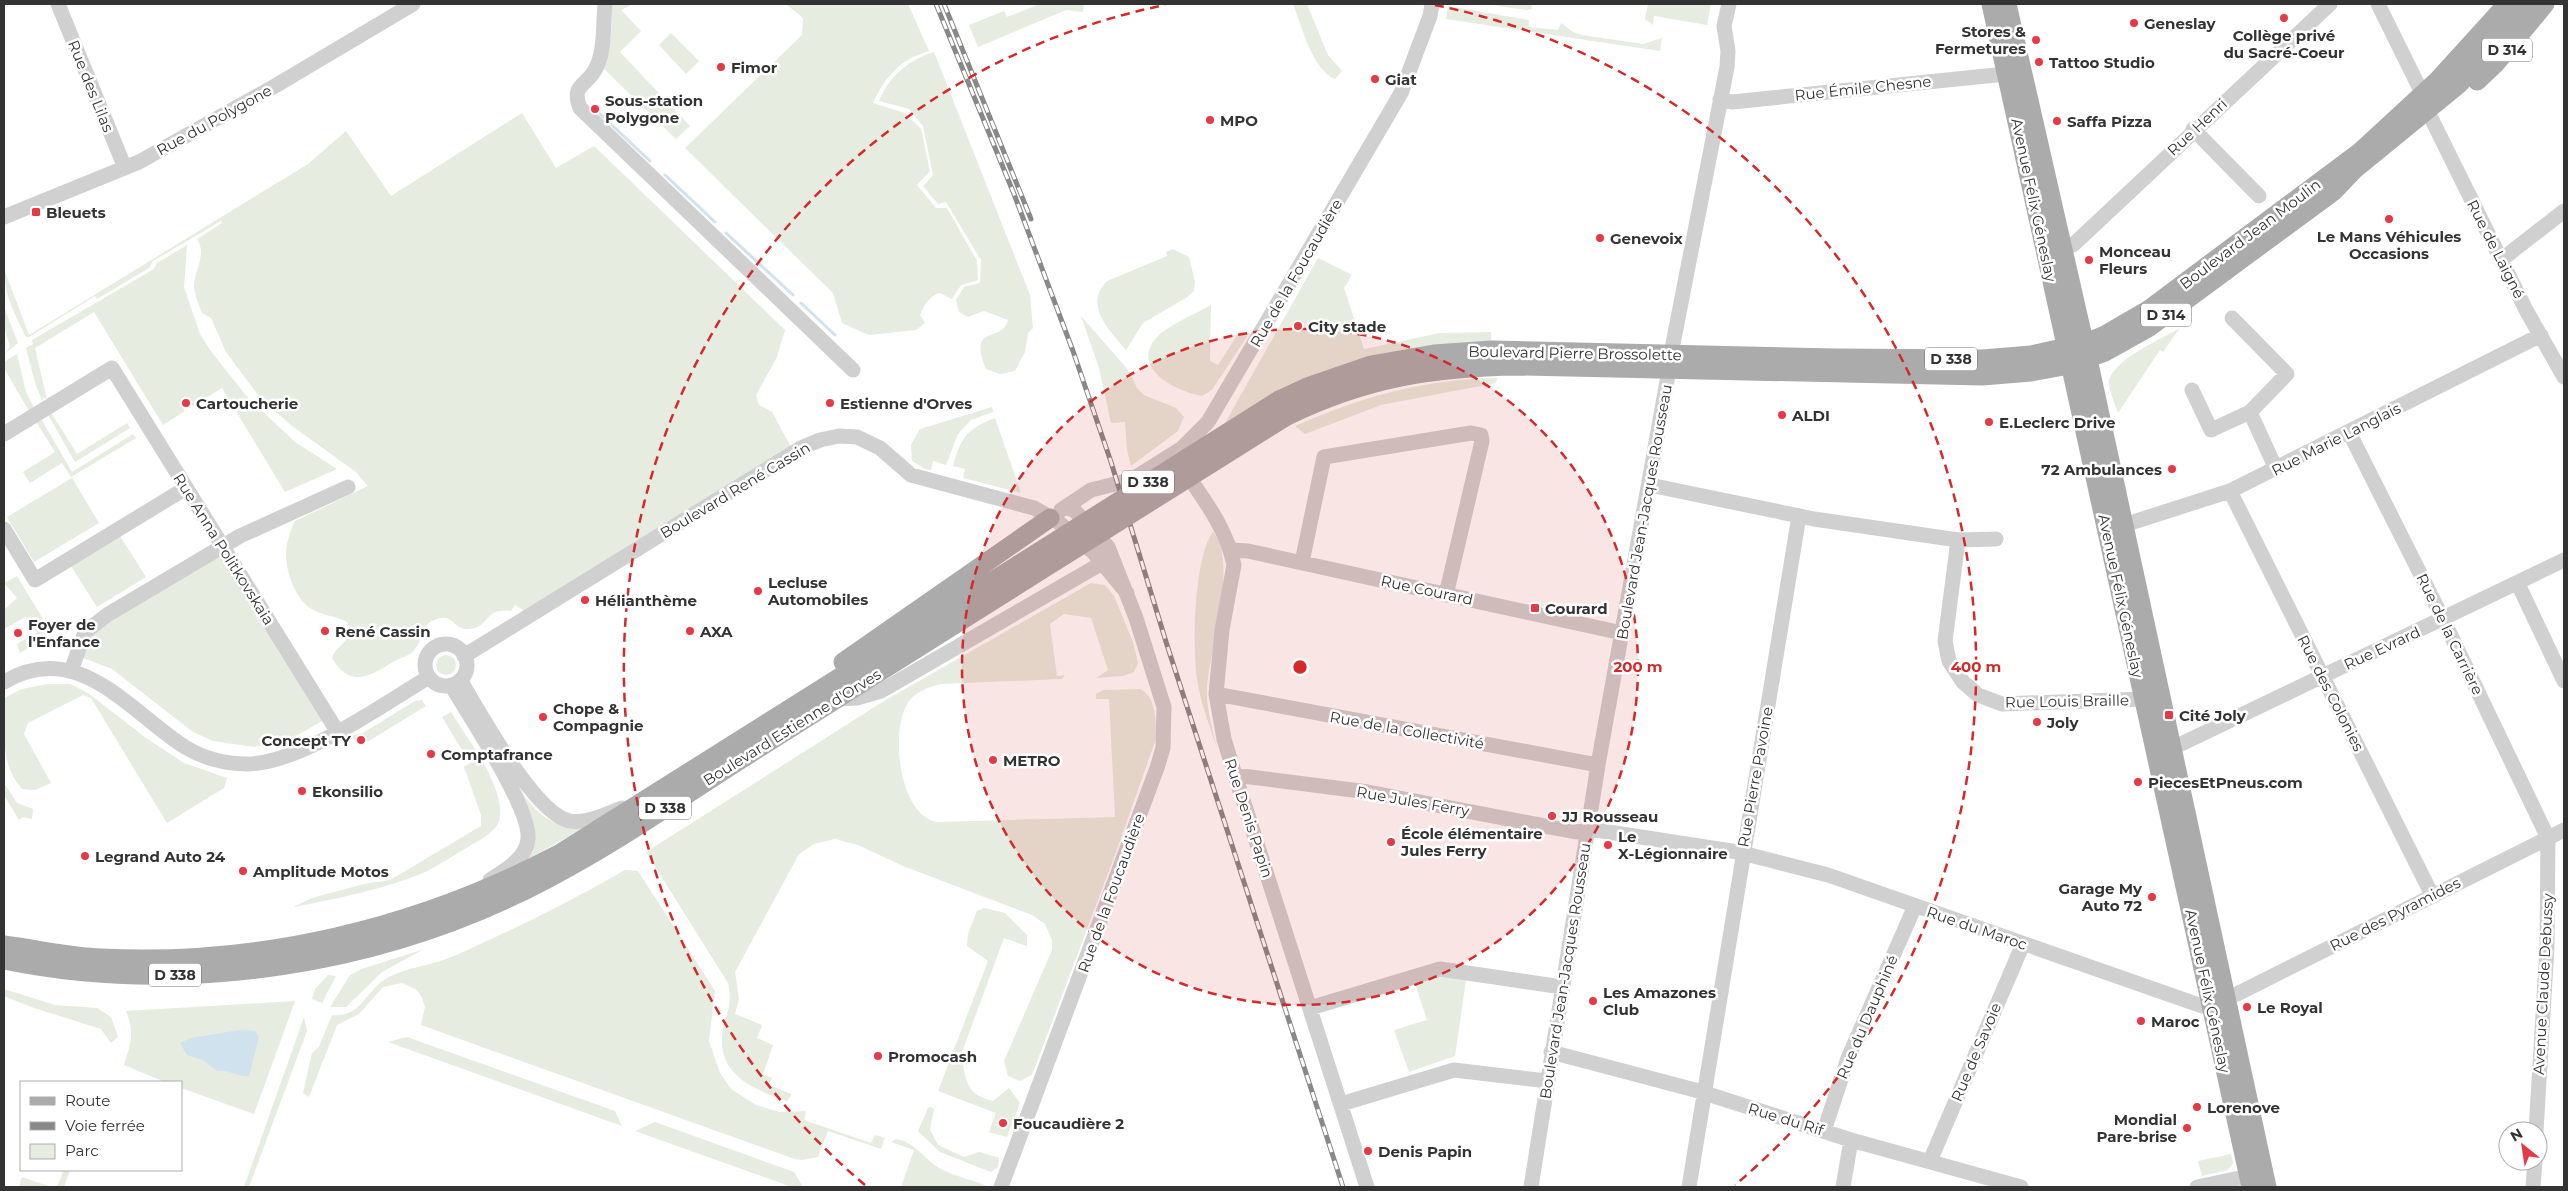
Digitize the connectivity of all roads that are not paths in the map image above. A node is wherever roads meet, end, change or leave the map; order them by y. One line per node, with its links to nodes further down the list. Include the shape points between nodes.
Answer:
1 (58, 4): 20 (street, Rue des Lilas)
2 (413, 4): 20 (street, Rue du Polygone, via 275,86)
3 (605, 4): 32 (street, via 601,56 592,75 577,89 580,108)
4 (1432, 4): 39 (street, Rue de la Foucaudière, via 1401,93 1218,406 1200,432)
5 (1729, 4): 16 (street, Boulevard Jean-Jacques Rousseau, via 1724,26 1727,67)
6 (1991, 4): 14 (main road, Avenue Félix Géneslay)
7 (2007, 4): 25 (main road, Avenue Félix Géneslay)
8 (2330, 4): 18 (street, Rue Henri)
9 (2378, 4): 15 (street)
10 (2507, 4): 15 (main road, Boulevard Jean Moulin / D 314)
11 (2525, 4): 13 (main road, Boulevard Jean Moulin / D 314)
12 (2545, 4): 17 (main road, Boulevard Jean Moulin / D 314, via 2496,63)
13 (2490, 46): 19 (main road, Boulevard Jean Moulin / D 314, via 2432,102 2376,144); 21 (main road, Boulevard Jean Moulin / D 314, via 2458,85 2354,170)
14 (2006, 74): 16 (street, Rue Émile Chesne, via 1732,102); 30 (main road, Avenue Félix Géneslay)
15 (2423, 95): 19 (main road, Boulevard Jean Moulin / D 314)
16 (1720, 99): 31 (street, Boulevard Jean-Jacques Rousseau)
17 (2432, 120): 21 (main road, Boulevard Jean Moulin / D 314, via 2360,177); 26 (street, Rue de Laigné)
18 (2194, 129): 22 (street); 25 (street, Rue Henri, via 2073,245)
19 (2361, 151): 29 (main road, Boulevard Jean Moulin / D 314, via 2148,310 2105,335)
20 (125, 168): 24 (street, Rue du Polygone)
21 (2344, 183): 29 (main road, Boulevard Jean Moulin / D 314, via 2148,328 2105,352)
22 (2260, 196)
23 (2564, 211): 26 (street)
24 (4, 216)
25 (2063, 247): 29 (main road, Avenue Félix Géneslay)
26 (2501, 260): 28 (street, Rue de Laigné)
27 (2232, 318): 36 (street, via 2287,374)
28 (2541, 335): 33 (street, Rue de Laigné); 37 (street, Rue Marie Langlais)
29 (2087, 351): 30 (main road); 49 (main road, Avenue Félix Géneslay)
30 (2067, 356): 31 (main road, Boulevard Pierre Brossolette / D 338); 31 (main road, Boulevard Pierre Brossolette / D 338, via 1982,376 1810,373); 75 (main road, Avenue Félix Géneslay)
31 (1670, 362): 35 (main road, Boulevard Pierre Brossolette / D 338, via 1646,370 1519,366 1436,370 1374,382); 35 (main road, Boulevard Pierre Brossolette / D 338, via 1492,350 1434,354 1371,365 1307,387); 41 (street, Boulevard Jean-Jacques Rousseau)
32 (853, 370)
33 (2564, 377)
34 (2192, 390): 36 (street, via 2211,430)
35 (1283, 408): 60 (main road, Boulevard Pierre Brossolette / D 338, bridge)
36 (2250, 412): 40 (street)
37 (2349, 432): 40 (street, Rue Marie Langlais); 64 (street, Rue de la Carrière)
38 (4, 434): 43 (street, Rue Anna Politkovskaia, via 112,368)
39 (1173, 454): 44 (street, Rue de la Foucaudière, via 1131,480); 56 (street, Rue Denis Papin, via 1226,534)
40 (2276, 469): 45 (street, Rue Marie Langlais)
41 (1650, 485): 47 (street); 65 (street, Boulevard Jean-Jacques Rousseau)
42 (348, 487): 55 (street)
43 (186, 488): 50 (street, via 35,580); 55 (street, Rue Anna Politkovskaia)
44 (1099, 488): 46 (street, Rue de la Foucaudière); 51 (street, via 1089,501 1088,516)
45 (2230, 491): 49 (street, Rue Marie Langlais); 68 (street, Rue des Colonies)
46 (1066, 507): 48 (street, D 338); 51 (street, Rue de la Foucaudière, via 1075,511)
47 (1799, 516): 53 (street); 85 (street, Rue Pierre Pavoine)
48 (1050, 518): 58 (street, Rue de la Foucaudière); 66 (street, Boulevard René Cassin, via 1034,508 911,475 880,448 856,437 820,440 801,448); 73 (main road, D 338, via 852,655)
49 (2124, 525): 78 (main road, Avenue Félix Géneslay)
50 (4, 529)
51 (1092, 529): 54 (street, Rue de la Foucaudière)
52 (1996, 539): 53 (street)
53 (1958, 540): 75 (street, Rue Louis Braille, via 1946,641 1950,660 1963,682 1978,695 2002,704)
54 (1103, 541): 58 (street, via 1106,550); 62 (street, Rue de la Foucaudière, via 1112,554)
55 (222, 546): 67 (street, via 90,627 80,640); 77 (street, Rue Anna Politkovskaia)
56 (1231, 550): 59 (street, Rue Courard); 74 (street, Rue Denis Papin, via 1234,565 1222,630)
57 (2564, 560): 61 (street, Rue Evrard)
58 (1101, 561): 62 (street, Rue de la Foucaudière); 76 (street, D 338, via 881,691)
59 (1302, 562): 63 (street, Rue Courard); 63 (street, via 1324,457 1471,433 1481,435)
60 (1022, 572): 73 (main road, Boulevard Estienne d'Orves / D 338); 76 (main road, Boulevard Estienne d'Orves / D 338)
61 (2518, 584): 64 (street, Rue Evrard); 70 (street)
62 (1127, 593): 106 (street, Rue de la Foucaudière, via 1164,707 1163,748)
63 (1446, 594): 65 (street, Rue Courard)
64 (2444, 619): 68 (street, Rue Evrard); 84 (street, Rue de la Carrière)
65 (1622, 633): 79 (street, Boulevard Jean-Jacques Rousseau)
66 (464, 656): 69 (street, via 456,647 436,647 426,658); 72 (street, via 467,665)
67 (71, 671): 71 (street, via 36,670); 77 (street, via 117,693 187,748 223,762 249,764 274,760 298,752)
68 (2322, 676): 78 (street, Rue Evrard); 86 (street, Rue des Colonies)
69 (429, 677): 72 (street, via 437,684); 77 (street)
70 (2564, 681)
71 (4, 682)
72 (456, 683): 81 (street, via 521,777 545,807 561,818 580,822); 87 (street, via 515,796 528,827 528,840 524,852 512,865)
73 (813, 690): 81 (main road, Boulevard Estienne d'Orves / D 338)
74 (1216, 694): 79 (street, Rue de la Collectivité); 80 (street, Rue Denis Papin, via 1224,739)
75 (2143, 698): 78 (main road, Avenue Félix Géneslay)
76 (838, 699): 91 (main road, Boulevard Estienne d'Orves / D 338, via 547,879 487,907 407,936 308,961 212,973 115,974 55,969)
77 (337, 731)
78 (2164, 750): 93 (main road, Avenue Félix Géneslay)
79 (1598, 765): 82 (street, Boulevard Jean-Jacques Rousseau)
80 (1236, 775): 82 (street, Rue Jules Ferry, via 1368,792 1576,832); 94 (street, Rue Denis Papin)
81 (654, 795): 87 (main road, Boulevard Estienne d'Orves / D 338, via 511,880)
82 (1589, 829): 85 (street, Rue Jules Ferry); 92 (street, Boulevard Jean-Jacques Rousseau)
83 (2564, 830): 84 (street, Rue des Pyramides)
84 (2548, 838): 86 (street, Rue des Pyramides); 99 (street, Avenue Claude Debussy, via 2547,947)
85 (1742, 853): 88 (street, Rue du Maroc, via 1828,875); 97 (street, Rue Pierre Pavoine)
86 (2432, 895): 93 (street, Rue des Pyramides)
87 (446, 906): 90 (main road, Boulevard Estienne d'Orves / D 338, via 328,940 219,957 100,958)
88 (1915, 906): 89 (street, Rue du Maroc); 100 (street, Rue du Dauphiné, via 1848,1058)
89 (2022, 944): 93 (street, Rue du Maroc, via 2202,1006); 102 (street, Rue de Savoie)
90 (4, 945)
91 (4, 960)
92 (1562, 987): 94 (street, via 1440,969); 95 (street, Boulevard Jean-Jacques Rousseau)
93 (2218, 1000): 104 (main road, Avenue Félix Géneslay); 113 (main road, Avenue Félix Géneslay)
94 (1310, 1008): 98 (street, Rue Denis Papin)
95 (1551, 1052): 96 (street, Boulevard Jean-Jacques Rousseau); 97 (street, Rue du Rif)
96 (1547, 1081): 98 (street, via 1454,1070); 108 (street, Boulevard Jean-Jacques Rousseau)
97 (1704, 1094): 100 (street, Rue du Rif); 109 (street, Rue Pierre Pavoine)
98 (1340, 1104): 107 (street, Rue Denis Papin)
99 (2537, 1121)
100 (1824, 1131): 101 (street, Rue du Rif)
101 (1851, 1140): 102 (street, Rue du Rif); 110 (street)
102 (1930, 1161): 105 (street, Rue du Rif)
103 (2534, 1171): 114 (street)
104 (2250, 1182): 112 (street)
105 (1992, 1183): 111 (street, Rue du Rif)
106 (1002, 1187)
107 (1367, 1187)
108 (1531, 1187)
109 (1690, 1187)
110 (1843, 1187)
111 (2021, 1187)
112 (2197, 1187)
113 (2267, 1187)
114 (2533, 1187)

